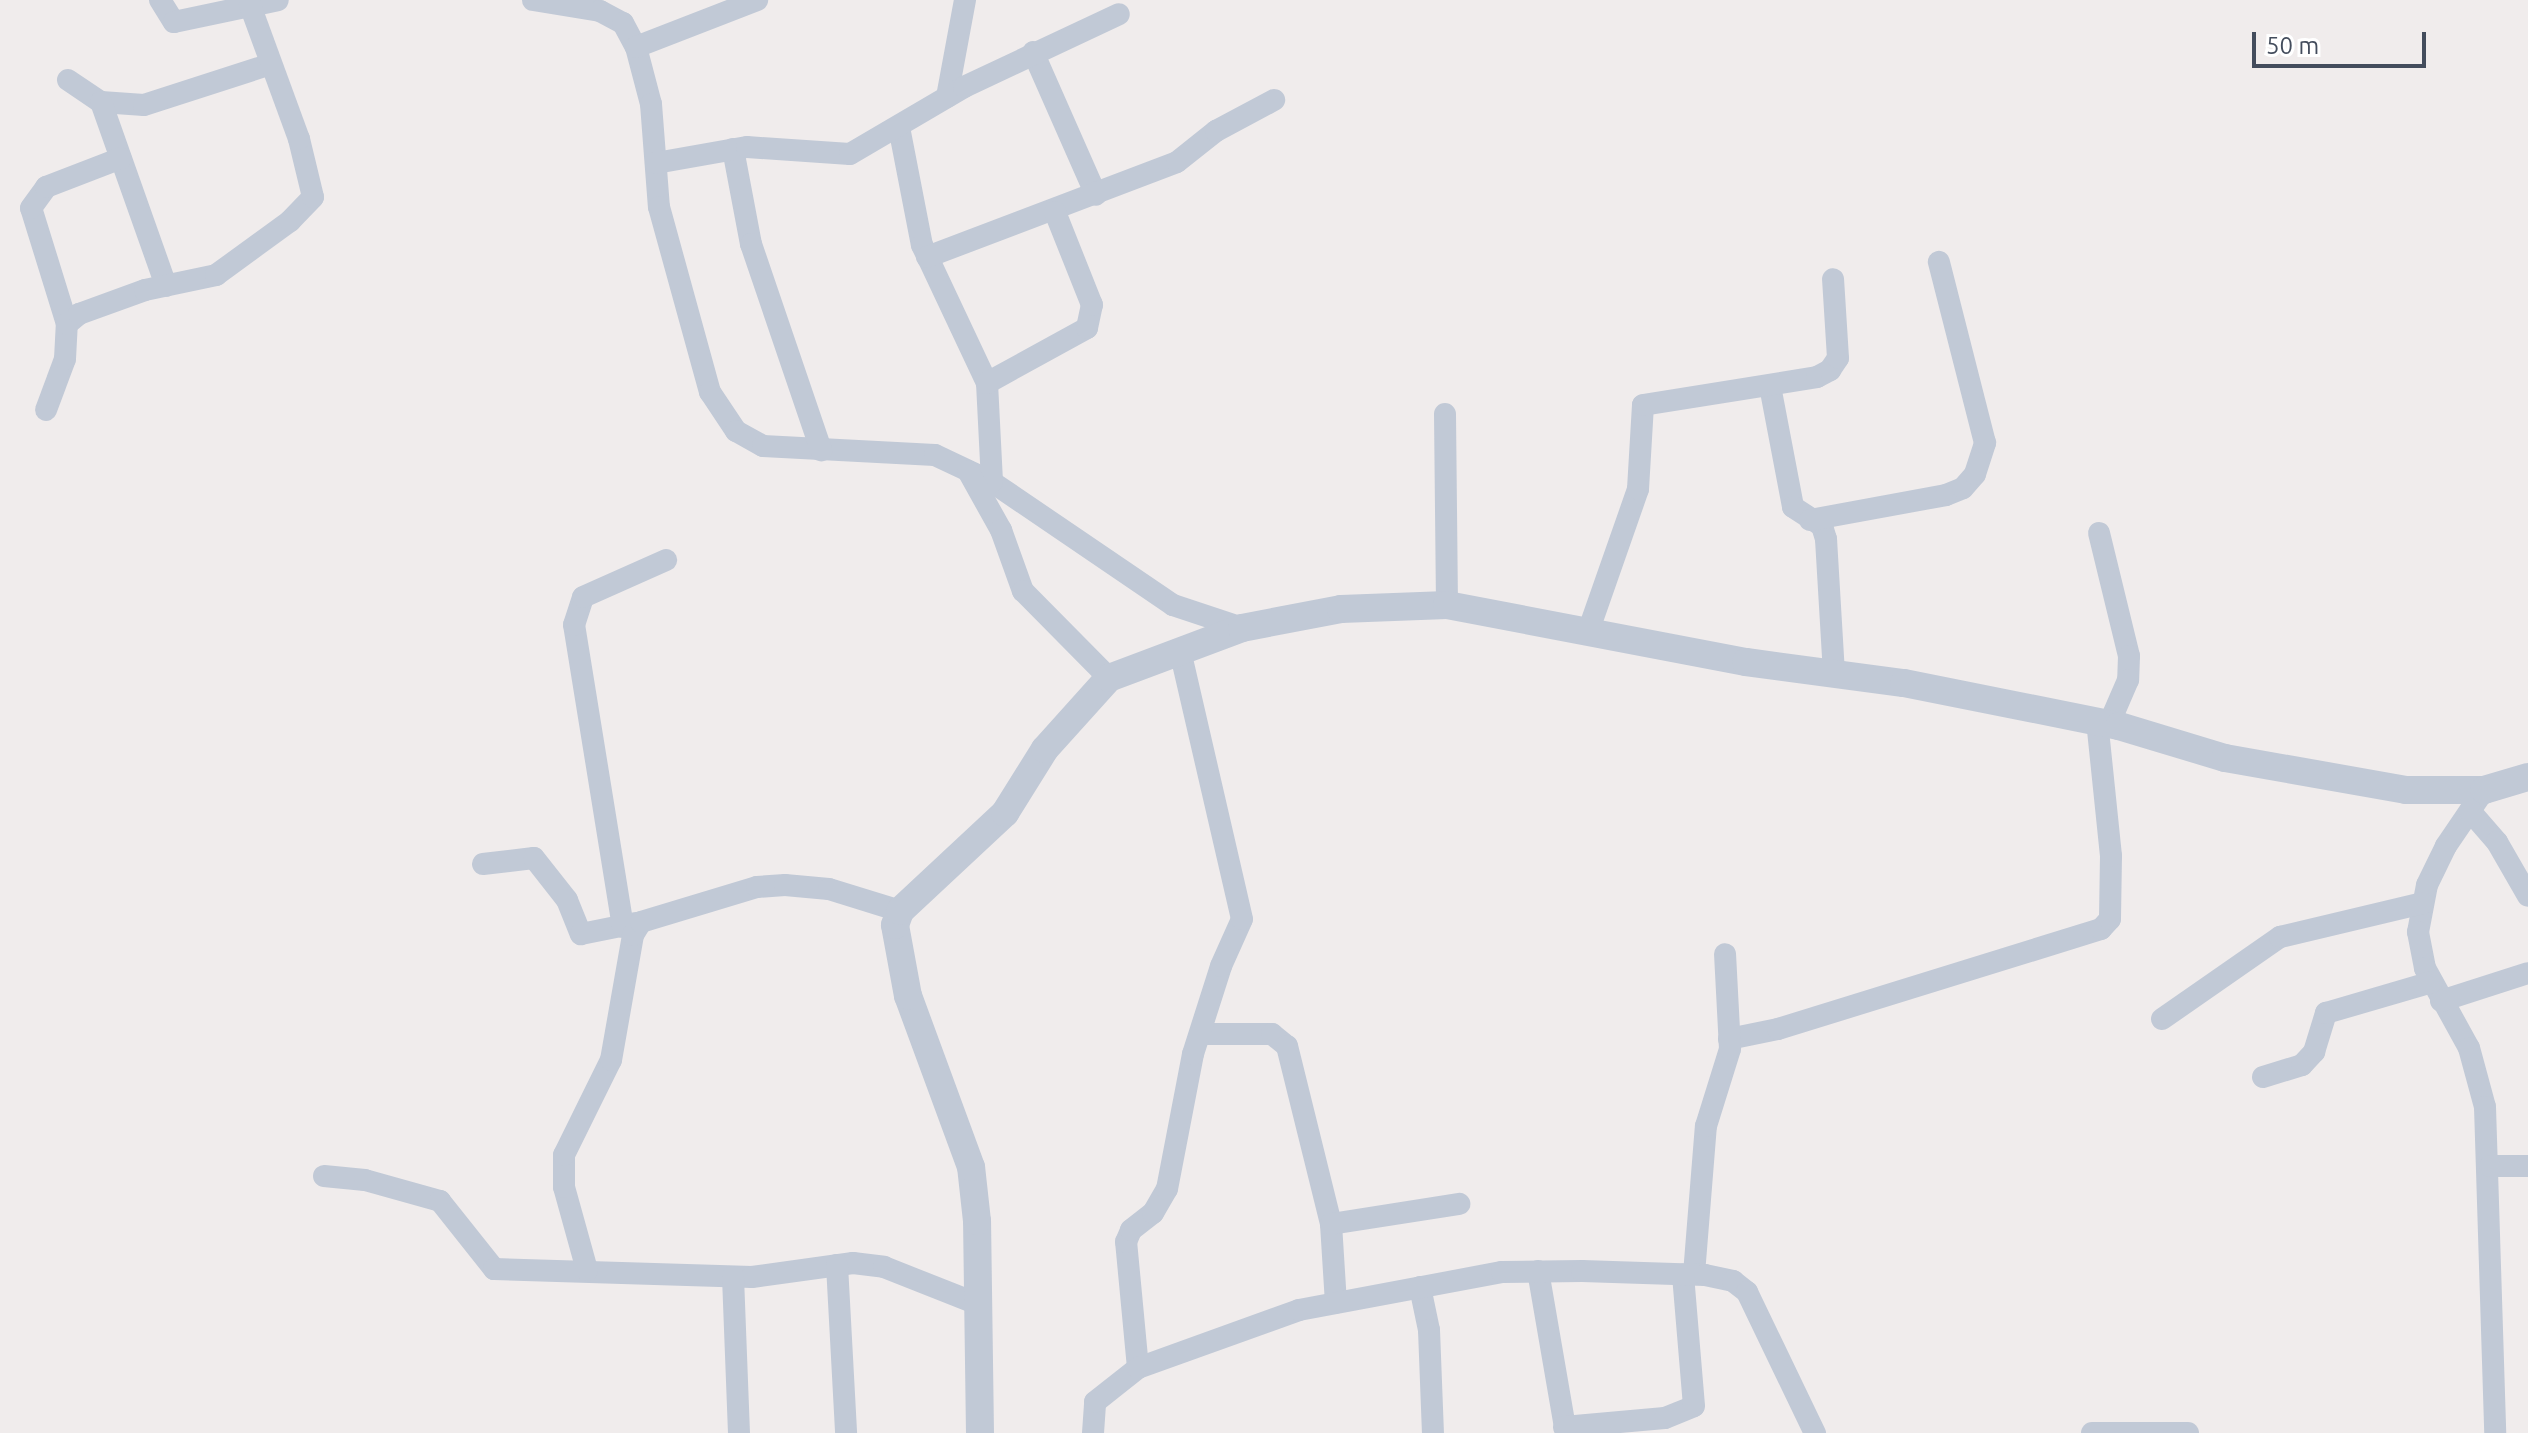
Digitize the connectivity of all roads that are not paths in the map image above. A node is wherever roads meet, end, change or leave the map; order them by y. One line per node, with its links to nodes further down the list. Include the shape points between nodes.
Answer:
1 (160, 0): 7 (street, via 174,22)
2 (278, 0): 7 (street)
3 (533, 0): 9 (street, via 600,11)
4 (624, 0): 9 (street)
5 (757, 0): 10 (street)
6 (965, 0): 14 (street)
7 (250, 5): 12 (street)
8 (1119, 14): 11 (street)
9 (623, 23): 10 (street)
10 (636, 47): 20 (street, via 651,104)
11 (1033, 52): 14 (street); 21 (street)
12 (271, 64): 16 (street, via 144,105); 26 (street, via 299,139 313,197 232,266 200,281)
13 (68, 80): 16 (street)
14 (947, 97): 17 (street)
15 (1274, 100): 21 (street, via 1216,131 1177,162)
16 (101, 102): 19 (street)
17 (899, 127): 18 (street, via 850,154); 23 (street)
18 (733, 149): 20 (street); 32 (street, via 751,244)
19 (121, 158): 26 (street); 27 (street, via 46,187 31,208)
20 (656, 163): 32 (street, via 659,207 710,392 736,431 763,446)
21 (1096, 195): 22 (street)
22 (1055, 212): 23 (street); 28 (street, via 1092,305 1087,328)
23 (927, 257): 28 (street)
24 (1939, 262): 35 (street, via 1985,443 1975,474 1963,488 1946,495)
25 (1833, 279): 29 (street, via 1838,358 1817,377)
26 (166, 286): 27 (street, via 113,299)
27 (67, 324): 30 (street, via 65,359)
28 (987, 383): 34 (street)
29 (1770, 386): 35 (street, via 1793,507); 40 (street, via 1655,399 1643,405 1638,489)
30 (46, 410)
31 (1445, 414): 38 (street)
32 (821, 450): 33 (street, via 935,455)
33 (968, 471): 34 (street); 43 (street, via 1001,530 1023,591)
34 (992, 482): 39 (street, via 1173,605)
35 (1810, 520): 42 (street, via 1822,526 1826,539)
36 (2099, 533): 44 (street, via 2129,656 2128,680)
37 (666, 560): 51 (street, via 583,597 574,625)
38 (1447, 605): 39 (street, via 1341,609); 40 (street)
39 (1242, 628): 41 (street)
40 (1588, 632): 42 (street)
41 (1180, 651): 43 (street); 56 (street, via 1206,782 1242,919)
42 (1834, 674): 44 (street)
43 (1109, 678): 50 (street, via 1045,749 1005,813)
44 (2103, 723): 46 (street, via 2225,758); 57 (street, via 2111,856 2110,919 2101,929 1778,1029)
45 (2528, 777): 46 (street)
46 (2477, 800): 48 (street); 49 (street, via 2446,846)
47 (483, 864): 51 (street, via 534,858 567,900 581,934)
48 (2528, 896)
49 (2423, 903): 54 (street, via 2418,932); 55 (street, via 2307,926 2280,937)
50 (900, 911): 51 (street, via 829,889 785,885 757,887); 70 (street, via 895,925 908,996 971,1167 977,1221)
51 (632, 925): 65 (street, via 611,1060 564,1155 564,1187)
52 (1725, 954): 57 (street)
53 (2528, 973): 54 (street)
54 (2437, 992): 58 (street, via 2326,1013 2314,1052 2302,1065); 59 (street, via 2480,1077)
55 (2162, 1019)
56 (1201, 1034): 63 (street, via 1281,1037); 72 (street, via 1167,1189 1126,1242)
57 (1729, 1039): 67 (street, via 1728,1068 1706,1126)
58 (2263, 1077)
59 (2490, 1166): 60 (street); 82 (street)
60 (2528, 1166)
61 (324, 1176): 65 (street, via 365,1180 440,1201 494,1269)
62 (1459, 1204): 63 (street)
63 (1331, 1224): 71 (street)
64 (837, 1265): 68 (street); 70 (street, via 884,1267); 75 (street)
65 (587, 1270): 68 (street)
66 (1538, 1271): 67 (street); 69 (street); 73 (street)
67 (1688, 1274): 73 (street, via 1694,1406 1665,1418); 79 (street, via 1733,1281 1747,1292)
68 (733, 1277): 74 (street)
69 (1420, 1287): 71 (street); 78 (street, via 1429,1330)
70 (975, 1303): 76 (street)
71 (1336, 1303): 72 (street, via 1299,1310)
72 (1138, 1368): 77 (street, via 1095,1402)
73 (1565, 1430)
74 (739, 1433)
75 (846, 1433)
76 (980, 1433)
77 (1093, 1433)
78 (1433, 1433)
79 (1815, 1433)
80 (2092, 1433): 81 (street)
81 (2188, 1433)
82 (2495, 1433)

